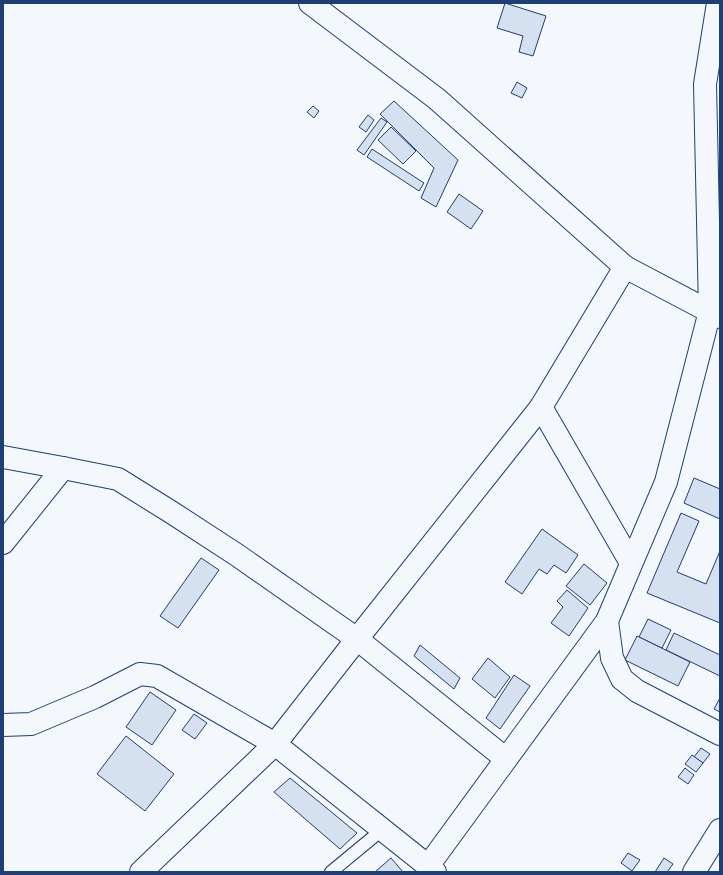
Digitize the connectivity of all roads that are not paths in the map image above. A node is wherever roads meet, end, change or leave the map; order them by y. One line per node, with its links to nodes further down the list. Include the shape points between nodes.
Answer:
1 (310, 3): 3 (street, via 437,99)
2 (718, 3): 4 (street, via 705,84)
3 (625, 267): 4 (street); 5 (street)
4 (715, 314): 9 (street, via 666,482)
5 (541, 407): 9 (street); 11 (street)
6 (3, 457): 7 (street)
7 (63, 468): 8 (street); 11 (street, via 118,479 230,550)
8 (3, 543)
9 (631, 563): 10 (street)
10 (607, 621): 13 (street, via 612,658 622,679 637,691); 15 (street)
11 (357, 639): 14 (street); 15 (street)
12 (3, 725): 14 (street, via 31,724 95,697 140,674 157,676)
13 (720, 734)
14 (276, 744): 16 (street); 19 (street)
15 (506, 759): 18 (street)
16 (383, 829): 18 (street); 20 (lane)
17 (720, 830): 21 (street)
18 (432, 869)
19 (141, 872)
20 (331, 872)
21 (694, 872)

